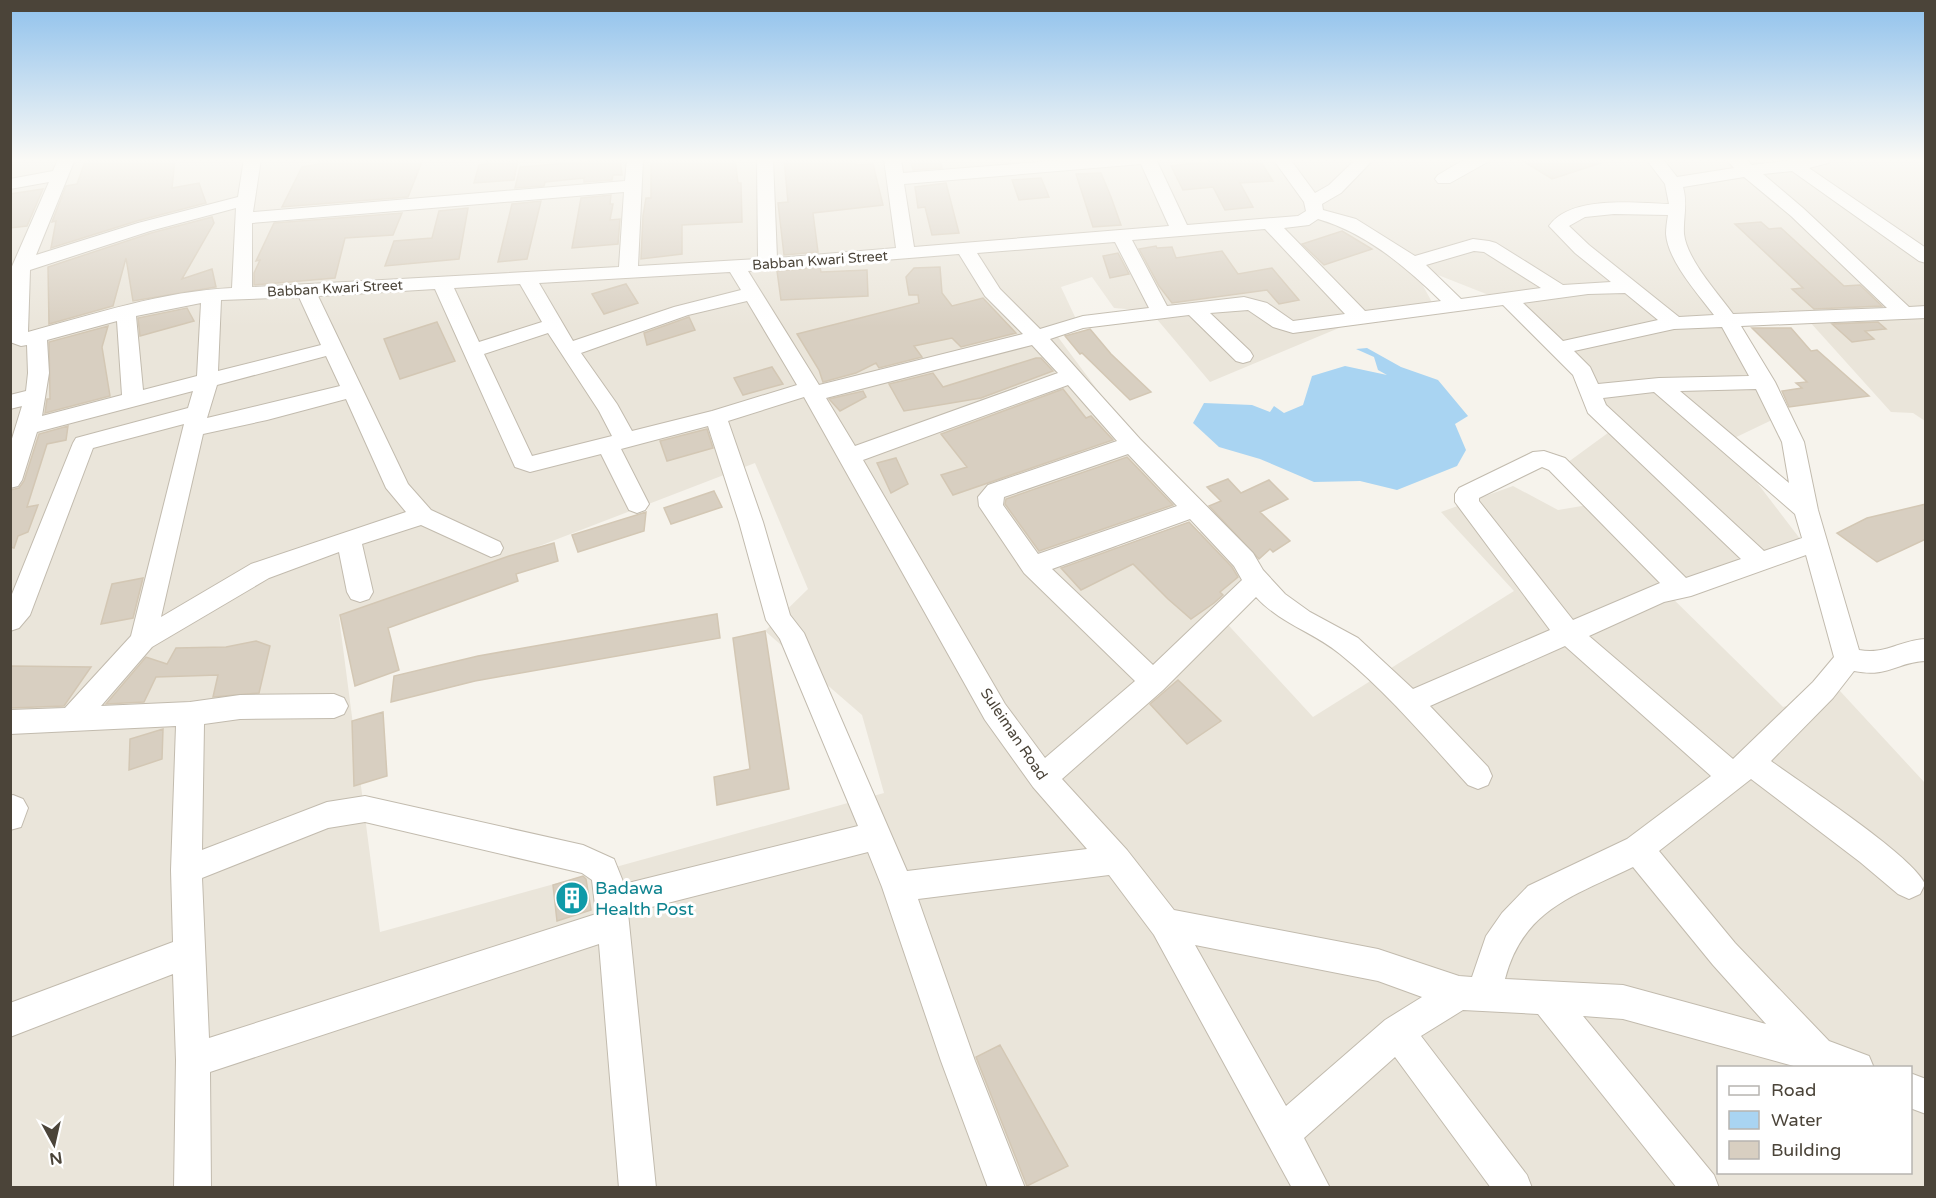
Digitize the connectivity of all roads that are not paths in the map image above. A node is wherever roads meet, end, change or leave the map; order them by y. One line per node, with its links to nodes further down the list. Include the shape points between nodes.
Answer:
1 (44, 215): 22 (street)
2 (212, 215): 22 (street, via 144,227)
3 (245, 215): 29 (street)
4 (630, 215): 24 (street)
5 (767, 215): 21 (street)
6 (901, 215): 18 (street)
7 (1172, 215): 15 (street)
8 (1307, 215): 14 (street, Babban Kwari Street, via 1302,221)
9 (1331, 215): 20 (street)
10 (1579, 215): 27 (street, via 1558,226)
11 (1676, 215): 41 (street, via 1678,247)
12 (1800, 215): 39 (street)
13 (1865, 215): 19 (street)
14 (1270, 224): 15 (street, Babban Kwari Street); 40 (street)
15 (1180, 232): 16 (street, Babban Kwari Street)
16 (1121, 236): 17 (street, Babban Kwari Street); 38 (street)
17 (965, 248): 18 (street, Babban Kwari Street); 45 (street, via 992,292)
18 (906, 253): 21 (street, Babban Kwari Street)
19 (1926, 257)
20 (1413, 263): 30 (street, via 1481,245); 34 (street)
21 (768, 264): 23 (street, Babban Kwari Street)
22 (22, 266): 44 (street, via 18,338)
23 (736, 266): 24 (street, Babban Kwari Street); 31 (street, Suleiman Road)
24 (628, 272): 25 (street, Babban Kwari Street)
25 (526, 279): 26 (street, Babban Kwari Street); 43 (street)
26 (441, 282): 28 (street, Babban Kwari Street); 48 (street)
27 (1631, 287): 30 (street); 42 (street)
28 (306, 291): 29 (street, Babban Kwari Street); 46 (street)
29 (242, 292): 32 (street, Babban Kwari Street)
30 (1560, 292): 33 (street)
31 (754, 293): 49 (street, via 681,311); 56 (street, Suleiman Road)
32 (211, 295): 36 (street, Babban Kwari Street); 52 (street)
33 (1507, 298): 34 (street); 47 (street)
34 (1457, 306): 40 (street)
35 (1194, 309): 38 (street); 40 (street, via 1254,304 1281,324 1293,327); 50 (street)
36 (126, 312): 44 (street, Babban Kwari Street); 59 (street)
37 (1926, 312): 39 (street)
38 (1161, 313): 45 (street, via 1065,326)
39 (1905, 314): 41 (street)
40 (1361, 319)
41 (1728, 321): 42 (street); 53 (street)
42 (1674, 323): 47 (street)
43 (553, 325): 48 (street); 49 (street)
44 (36, 337): 58 (street, via 40,352)
45 (1037, 338): 51 (street); 56 (street)
46 (333, 348): 52 (street); 55 (street)
47 (1558, 348): 57 (street, via 1584,372)
48 (474, 350): 64 (street, via 523,461 536,464)
49 (568, 350): 64 (street, via 609,409)
50 (1243, 356)
51 (1071, 376): 65 (street); 66 (street)
52 (207, 381): 59 (street); 62 (street)
53 (1764, 382): 54 (street); 70 (street, via 1793,442)
54 (1659, 385): 57 (street); 70 (street)
55 (352, 390): 62 (street, via 267,413); 71 (street, via 398,488)
56 (811, 391): 61 (street); 66 (street, Suleiman Road)
57 (1592, 392): 75 (street, via 1596,408)
58 (36, 396): 60 (street); 63 (street)
59 (133, 400): 63 (street)
60 (10, 402)
61 (716, 417): 64 (street); 94 (street, via 777,614 791,633)
62 (195, 421): 80 (street, via 84,443 17,615); 82 (street)
63 (26, 427): 67 (street)
64 (617, 443): 68 (street)
65 (1132, 444): 69 (street); 76 (street, via 996,491 990,497 991,506)
66 (849, 457): 93 (street, Suleiman Road, via 995,712)
67 (10, 480)
68 (637, 504)
69 (1196, 508): 76 (street); 77 (street)
70 (1806, 510): 73 (street)
71 (423, 516): 72 (street); 74 (street)
72 (349, 538): 79 (street); 82 (street, via 260,571)
73 (1815, 543): 75 (street); 84 (street)
74 (491, 548)
75 (1760, 562): 78 (street)
76 (1033, 566): 85 (street)
77 (1258, 580): 85 (street); 86 (street, via 1298,617 1347,645)
78 (1682, 590): 81 (street, via 1660,593); 81 (street, via 1557,464 1533,460 1467,495 1467,502)
79 (360, 592)
80 (10, 621)
81 (1568, 633): 86 (street); 91 (street)
82 (143, 640): 89 (street)
83 (1926, 650): 84 (street, via 1908,650 1886,661 1869,663)
84 (1848, 659): 91 (street, via 1823,690)
85 (1153, 682): 93 (street)
86 (1409, 703): 92 (street)
87 (334, 706): 88 (street, via 240,707)
88 (190, 714): 89 (street); 97 (street)
89 (72, 719): 90 (street)
90 (10, 722)
91 (1741, 769): 95 (street); 98 (street, via 1871,852)
92 (1478, 776)
93 (1043, 778): 96 (street, Suleiman Road)
94 (875, 836): 99 (street); 100 (street)
95 (1638, 849): 103 (street, via 1539,897 1497,947); 107 (street, via 1724,954)
96 (1116, 860): 99 (street); 101 (street, Suleiman Road)
97 (186, 870): 100 (street, via 327,815 364,809 600,865 607,872); 102 (street)
98 (1909, 884)
99 (897, 887): 113 (street)
100 (612, 913): 108 (street); 112 (street)
101 (1165, 924): 103 (street, via 1378,966); 110 (street, Suleiman Road)
102 (188, 952): 105 (street); 108 (street)
103 (1472, 994): 104 (street); 106 (street)
104 (1547, 999): 107 (street, via 1623,1002); 116 (street)
105 (10, 1020)
106 (1397, 1032): 110 (street); 115 (street)
107 (1818, 1055): 109 (street)
108 (193, 1060): 111 (street)
109 (1851, 1066)
110 (1281, 1133): 114 (street, Suleiman Road)
111 (192, 1188)
112 (638, 1188)
113 (1007, 1188)
114 (1312, 1188)
115 (1514, 1188)
116 (1701, 1188)

